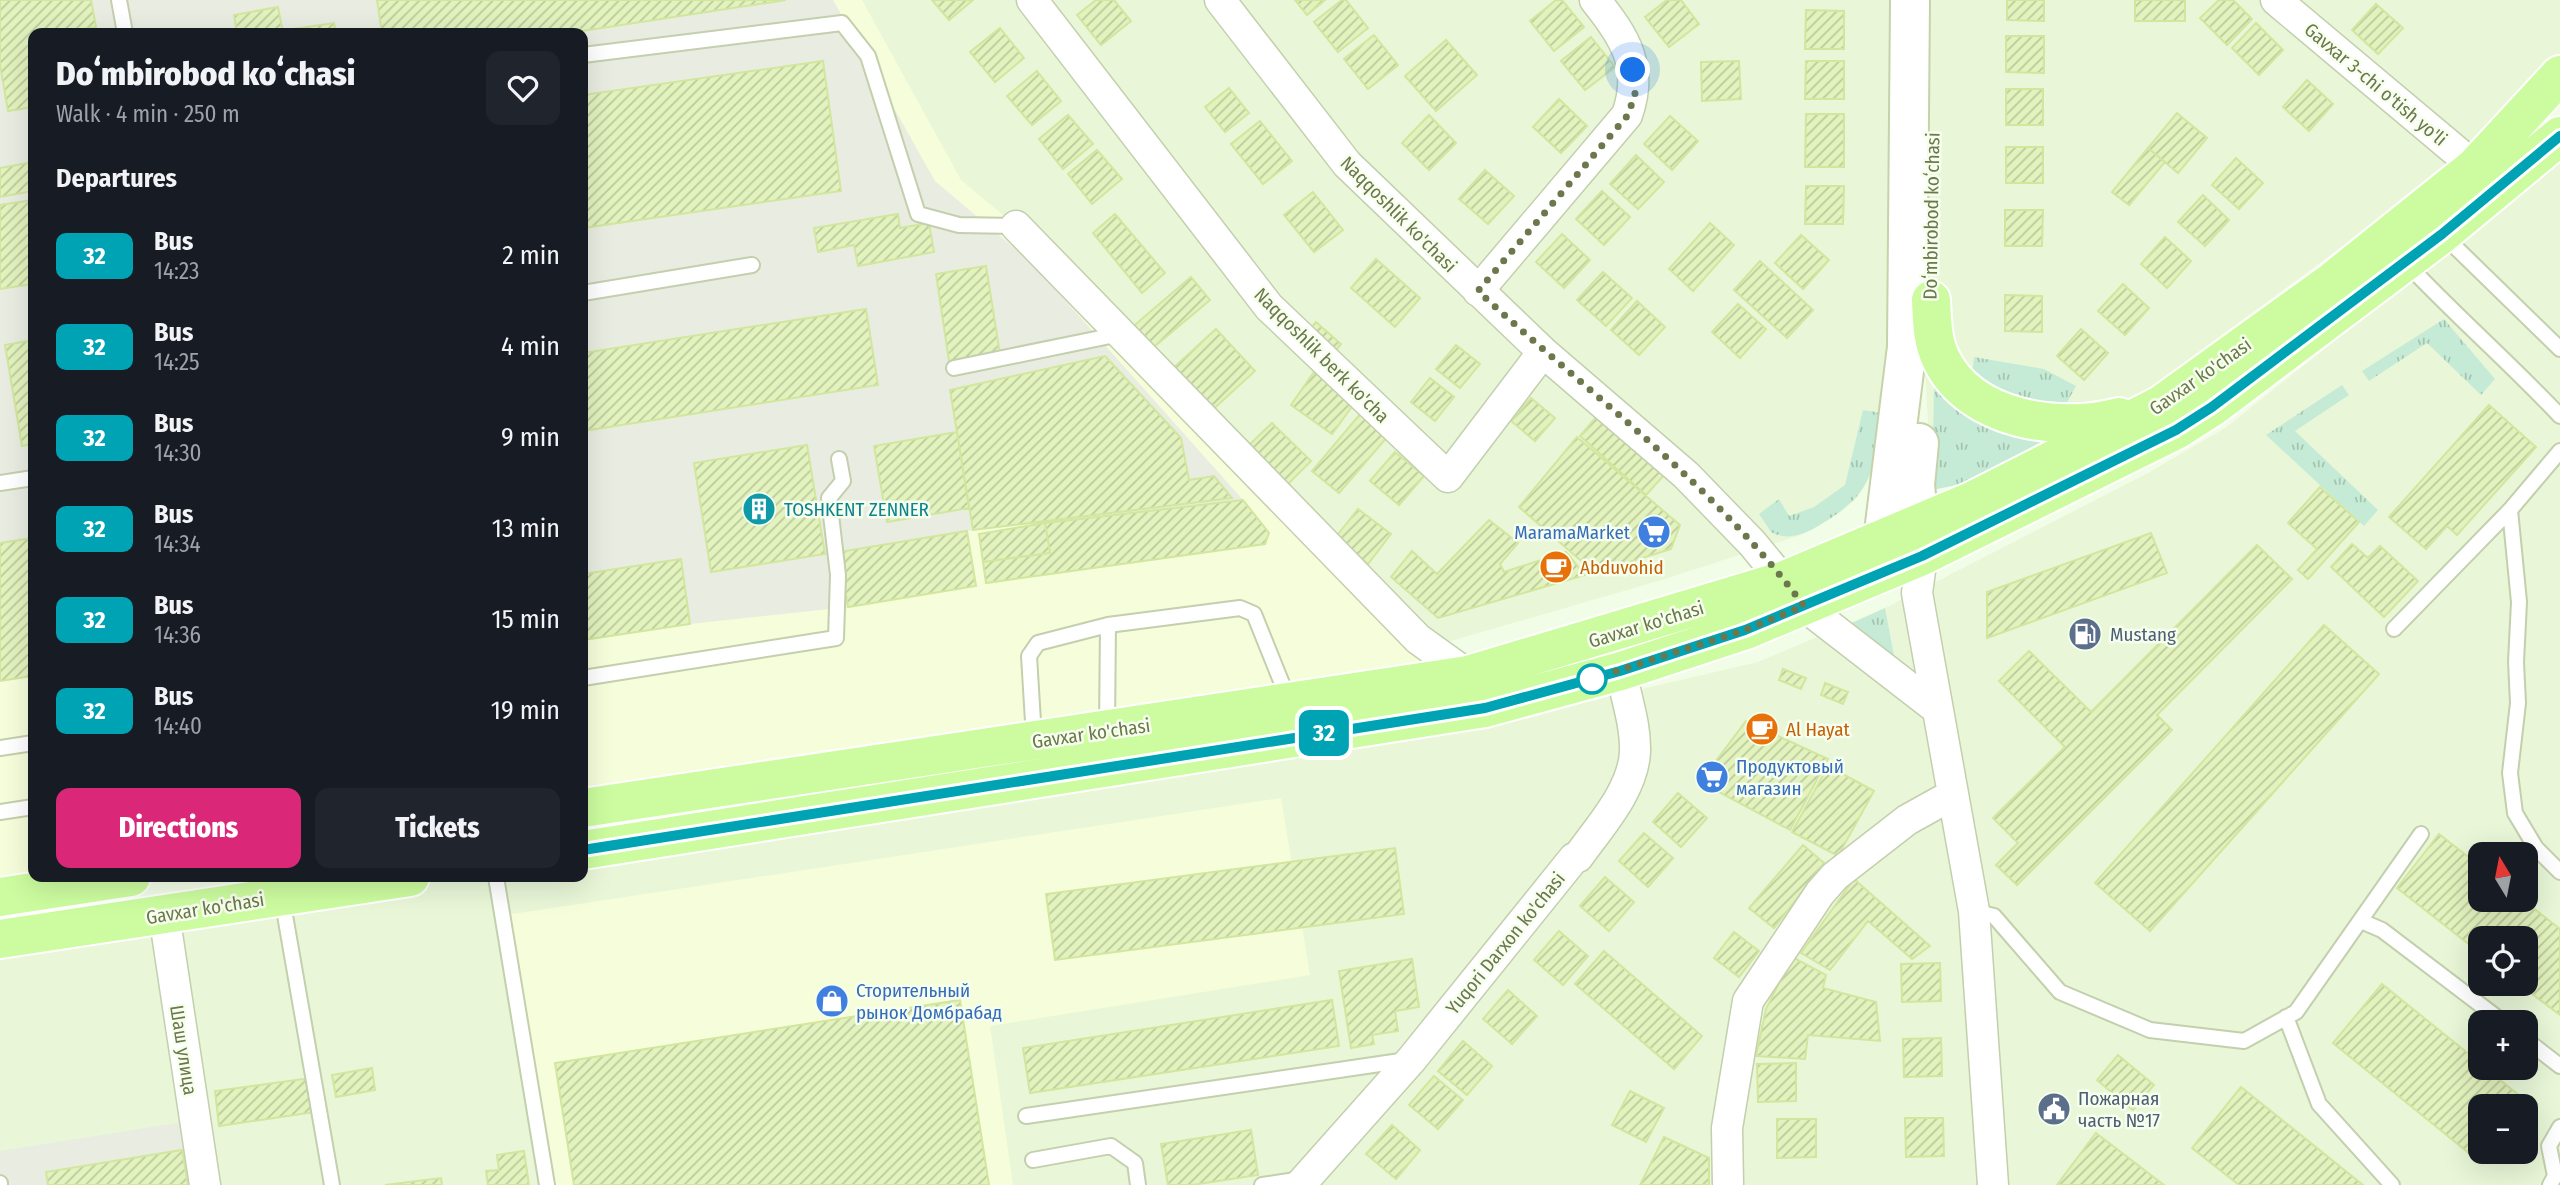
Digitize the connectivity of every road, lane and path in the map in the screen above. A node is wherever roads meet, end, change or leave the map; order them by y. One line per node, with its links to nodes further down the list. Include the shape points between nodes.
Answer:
1 (119, 0): 8 (lane)
2 (1032, 0): 22 (street, Naqqoshlik berk ko'cha, via 1269,307 1448,477)
3 (1220, 0): 17 (street, Naqqoshlik ko'chasi, via 1346,164)
4 (1595, 0): 17 (street, via 1626,43 1635,94 1628,115)
5 (1910, 0): 31 (main road, Doʻmbirobod koʻchasi, via 1907,347 1891,473)
6 (1934, 0): 19 (main road, Doʻmbirobod koʻchasi)
7 (2276, 0): 12 (street, Gavxar 3-chi o'tish yo'li)
8 (124, 28)
9 (588, 54): 13 (lane, via 842,23 869,56 918,214 959,225)
10 (2560, 75): 12 (main road, Gavxar ko'chasi)
11 (2560, 136): 14 (main road, Gavxar ko'chasi)
12 (2475, 167): 24 (main road, Gavxar ko'chasi, via 2329,284)
13 (1016, 226): 20 (street)
14 (2442, 234): 15 (main road, Gavxar ko'chasi); 21 (lane)
15 (2405, 262): 25 (lane); 31 (main road, Gavxar ko'chasi, via 2176,430)
16 (752, 265): 18 (lane)
17 (1478, 291): 22 (street, Naqqoshlik ko'chasi)
18 (588, 292)
19 (1931, 300): 24 (main road, via 1934,338 1942,361 1965,391 1985,403 2034,419 2072,423 2110,419); 31 (main road, Doʻmbirobod koʻchasi)
20 (1121, 334): 23 (lane); 36 (street, via 1418,639)
21 (2560, 349)
22 (1543, 352): 32 (street, Naqqoshlik ko'chasi, via 1686,475)
23 (954, 368)
24 (2161, 405): 31 (main road, Gavxar ko'chasi, via 1974,500)
25 (2560, 416)
26 (2560, 451): 30 (lane)
27 (839, 459): 37 (lane, via 843,481 829,498 838,575 836,638)
28 (28, 479): 29 (lane)
29 (0, 483)
30 (2510, 510): 34 (lane); 50 (lane, via 2519,602 2518,702 2510,773 2515,813 2536,848)
31 (1906, 555): 32 (main road, Gavxar ko'chasi); 38 (street)
32 (1794, 593): 35 (main road, Gavxar ko'chasi, via 1745,630); 36 (main road, Gavxar ko'chasi); 38 (street, Naqqoshlik ko'chasi)
33 (1108, 625): 39 (lane, via 1240,608 1254,614); 42 (lane); 43 (lane, via 1038,643 1028,656)
34 (2394, 629)
35 (1620, 671): 39 (main road, Gavxar ko'chasi, via 1485,708); 63 (street, Yuqori Darxon ko'chasi, via 1634,741 1633,765 1625,785 1578,858)
36 (1468, 675): 39 (main road, Gavxar ko'chasi)
37 (588, 677)
38 (1937, 709): 44 (street)
39 (1296, 720): 42 (main road, Gavxar ko'chasi)
40 (28, 744): 41 (lane)
41 (0, 748)
42 (1107, 749): 43 (main road, Gavxar ko'chasi)
43 (1036, 760): 45 (main road, Gavxar ko'chasi); 49 (main road, Gavxar ko'chasi)
44 (1952, 795): 56 (street); 74 (street, via 1907,820 1835,876 1748,1001 1727,1128)
45 (588, 807)
46 (28, 808): 47 (lane)
47 (0, 812)
48 (2421, 834): 58 (lane)
49 (588, 849)
50 (2560, 872)
51 (98, 882): 55 (main road)
52 (355, 882): 54 (main road, Gavxar ko'chasi)
53 (497, 882): 71 (lane)
54 (282, 896): 57 (main road, Gavxar ko'chasi); 70 (lane)
55 (0, 897)
56 (1974, 911): 61 (lane, via 1994,916 2060,992 2150,1030 2244,1041); 75 (street)
57 (164, 914): 59 (main road, Gavxar ko'chasi); 69 (street, Шаш улица)
58 (2361, 921): 60 (lane, via 2382,930); 61 (lane, via 2296,1012)
59 (0, 939)
60 (2487, 1010)
61 (2286, 1017): 76 (lane, via 2319,1104)
62 (2538, 1049): 64 (lane)
63 (1412, 1059): 65 (lane); 68 (street, Yuqori Darxon ko'chasi)
64 (2560, 1066)
65 (1026, 1116)
66 (2560, 1127): 77 (lane, via 2549,1146 2555,1176)
67 (1033, 1160): 72 (lane, via 1111,1146 1135,1163)
68 (1303, 1182): 73 (lane)
69 (205, 1185)
70 (332, 1185)
71 (547, 1185)
72 (1138, 1185)
73 (1262, 1185)
74 (1728, 1185)
75 (1993, 1185)
76 (2392, 1185)
77 (2550, 1185)

